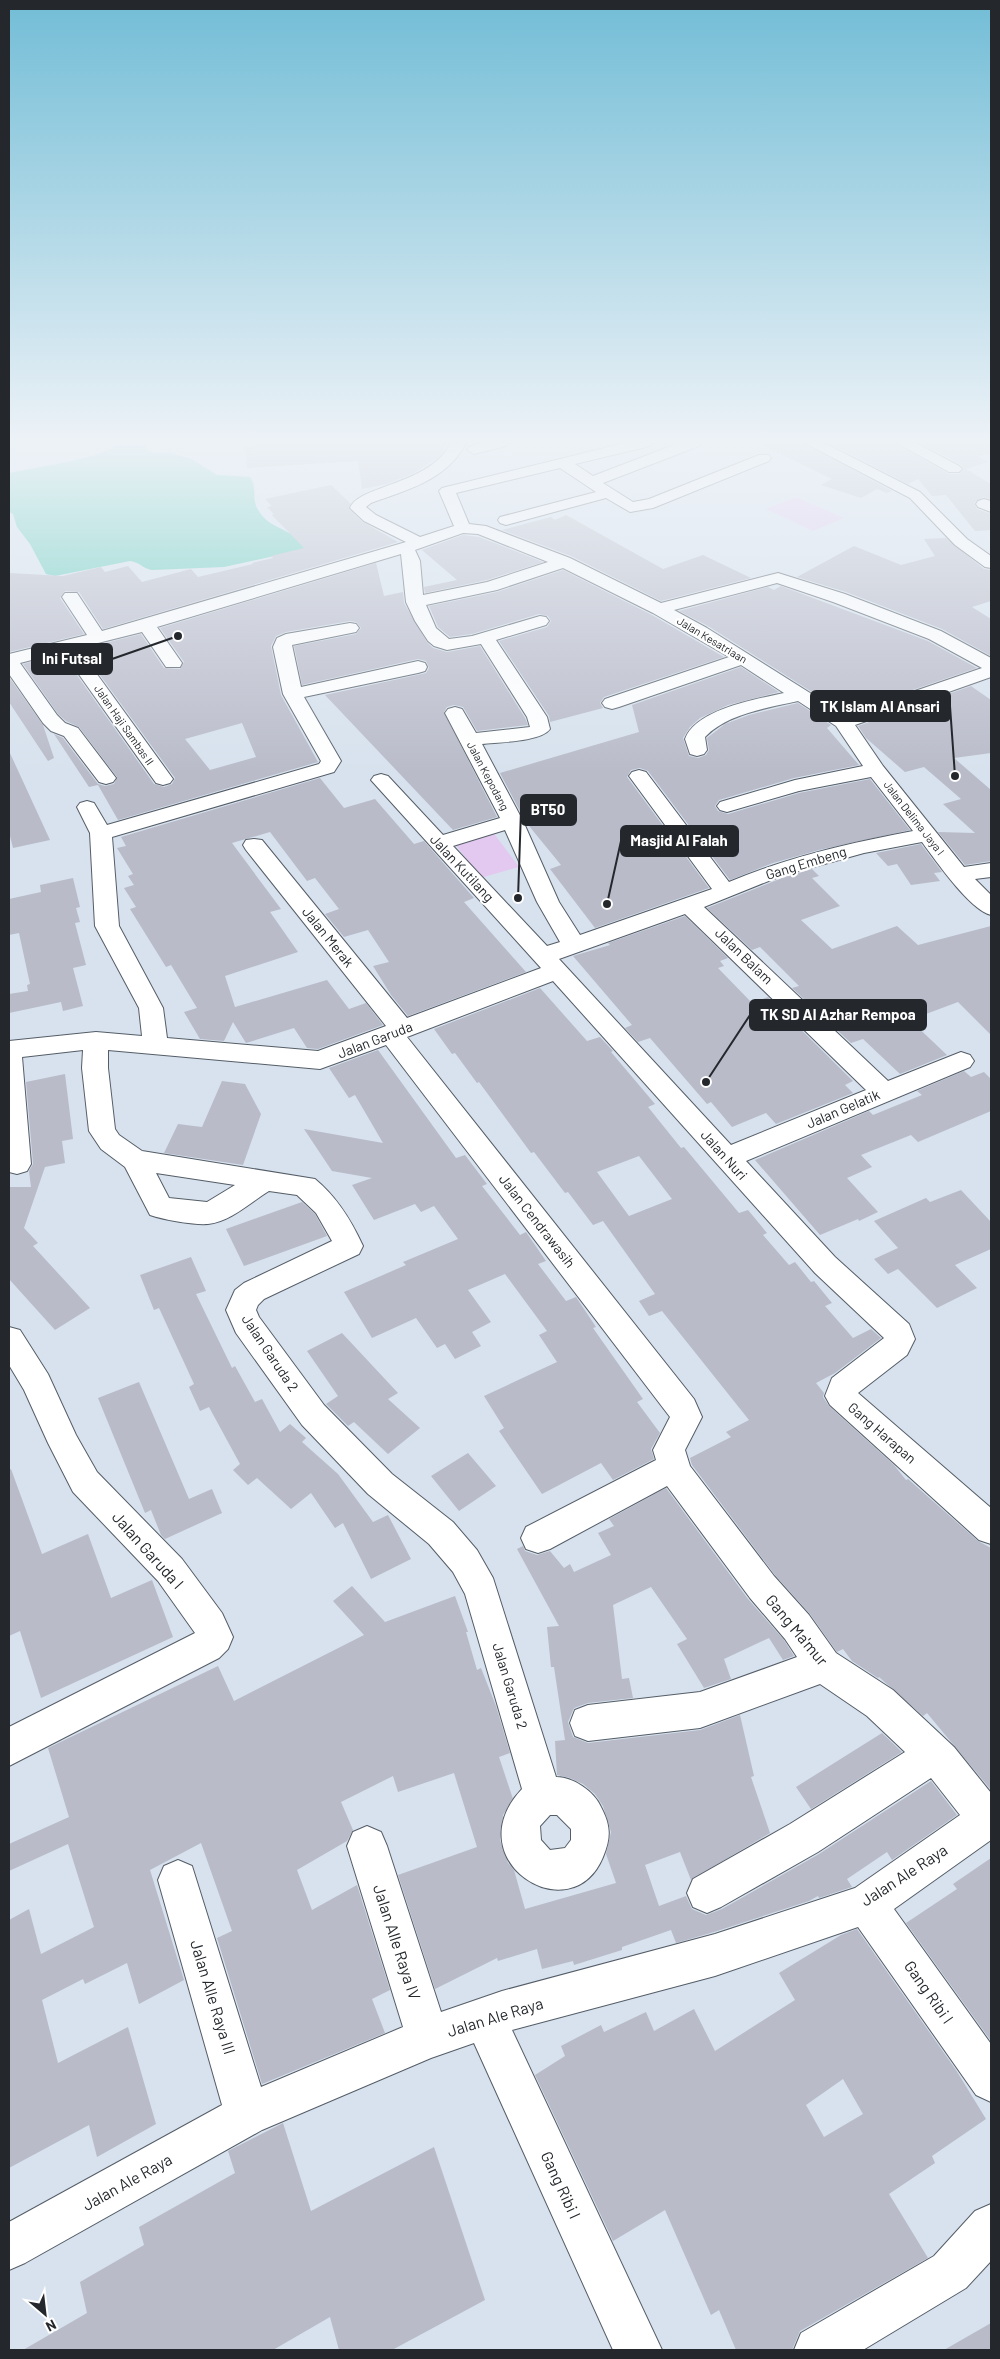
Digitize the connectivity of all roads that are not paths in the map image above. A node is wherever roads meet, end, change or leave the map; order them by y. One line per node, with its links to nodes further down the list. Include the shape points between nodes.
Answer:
1 (385, 553): 11 (street)
2 (411, 553): 8 (street)
3 (541, 553): 5 (street, Jalan Kesatriaan)
4 (977, 553): 6 (street)
5 (564, 562): 8 (street, via 491,586); 9 (street, Jalan Kesatriaan)
6 (991, 563)
7 (71, 597): 14 (street)
8 (415, 602): 13 (street, via 421,619 446,645)
9 (659, 609): 16 (street, Jalan Kesatriaan); 19 (street, via 778,578 935,635)
10 (540, 621): 13 (street)
11 (146, 625): 14 (street); 18 (street)
12 (350, 628): 22 (street, via 283,642)
13 (485, 636): 27 (street, via 537,717 540,729)
14 (98, 638): 15 (street)
15 (68, 646): 17 (street); 32 (street, Jalan Haji Sambas II)
16 (742, 658): 23 (street, Jalan Kesatriaan); 24 (street)
17 (9, 660): 31 (street, via 50,719 58,727 71,732)
18 (173, 662)
19 (991, 665)
20 (418, 667): 22 (street)
21 (991, 671): 26 (street)
22 (293, 694): 37 (street, via 331,761 327,768)
23 (801, 695): 26 (street, Jalan Kesatriaan); 28 (street, via 714,720 696,734)
24 (612, 703)
25 (455, 714): 27 (street, Jalan Kepodang)
26 (844, 722): 29 (street, Jalan Delima Jaya I)
27 (469, 740): 36 (street, Jalan Kepodang)
28 (697, 750)
29 (876, 770): 34 (street, via 795,786); 38 (street, Jalan Delima Jaya I)
30 (638, 776): 43 (street)
31 (106, 778)
32 (162, 779)
33 (381, 780): 39 (street, Jalan Kutilang)
34 (727, 806)
35 (88, 807): 37 (street)
36 (512, 821): 39 (street); 46 (street, Jalan Kepodang, via 540,884)
37 (101, 833): 50 (street, via 107,926 151,1008)
38 (927, 836): 42 (street, Jalan Delima Jaya I); 43 (street, Gang Embeng, via 862,847 782,869)
39 (439, 843): 47 (street, Jalan Kutilang)
40 (254, 845): 48 (street, Jalan Merak)
41 (991, 870): 42 (street)
42 (958, 874): 45 (street, Jalan Delima Jaya I)
43 (725, 892): 44 (street, Gang Embeng)
44 (689, 904): 46 (street, Jalan Garuda); 53 (street, Jalan Balam)
45 (991, 908)
46 (574, 945): 47 (street, Jalan Garuda)
47 (550, 963): 48 (street, Jalan Garuda); 54 (street, Jalan Nuri)
48 (396, 1031): 50 (street, Jalan Garuda, via 320,1060); 60 (street, Jalan Cendrawasih, via 683,1408 686,1416 669,1450)
49 (96, 1040): 50 (street, Jalan Garuda); 51 (street, Jalan Garuda); 55 (street, Jalan Garuda 2, via 95,1068 102,1131 110,1142)
50 (154, 1044)
51 (9, 1051): 56 (street)
52 (961, 1061): 53 (street, Jalan Gelatik)
53 (884, 1092): 54 (street, Jalan Gelatik)
54 (726, 1158): 58 (street, Jalan Nuri, via 825,1265)
55 (135, 1160): 57 (street, Jalan Garuda 2); 57 (street, via 160,1208 208,1213)
56 (17, 1164)
57 (265, 1180): 67 (street, Jalan Garuda 2, via 305,1186 330,1209 349,1246 254,1291 245,1298 240,1310 246,1324 313,1415 380,1484 441,1533 465,1561 481,1590)
58 (898, 1333): 61 (street, Gang Harapan, via 900,1339 896,1346 843,1388 842,1396)
59 (9, 1339): 65 (street, Jalan Garuda I, via 37,1383 85,1482 170,1570 210,1625 215,1637 206,1646)
60 (673, 1467): 62 (street); 63 (street, Gang Ma'mur, via 719,1532 797,1627)
61 (991, 1529)
62 (538, 1538)
63 (823, 1665): 64 (street, via 700,1710); 66 (street, Gang Ma'mur, via 880,1703)
64 (588, 1723)
65 (9, 1747)
66 (935, 1754): 68 (street, Gang Ma'mur); 71 (street, via 804,1838)
67 (543, 1797)
68 (989, 1818): 72 (street, Jalan Ale Raya)
69 (367, 1846): 74 (street, Jalan Alle Raya IV)
70 (178, 1880): 76 (street, Jalan Alle Raya III)
71 (707, 1893)
72 (866, 1904): 73 (street, Jalan Ale Raya, via 715,1955 502,2012); 75 (street, Gang Ribi I)
73 (484, 2020): 74 (street, Jalan Ale Raya); 79 (street, Gang Ribi I)
74 (428, 2038): 76 (street, Jalan Ale Raya)
75 (991, 2080)
76 (247, 2115): 78 (street, Jalan Ale Raya)
77 (991, 2227): 80 (street, via 950,2272)
78 (9, 2248)
79 (638, 2350)
80 (818, 2350)

